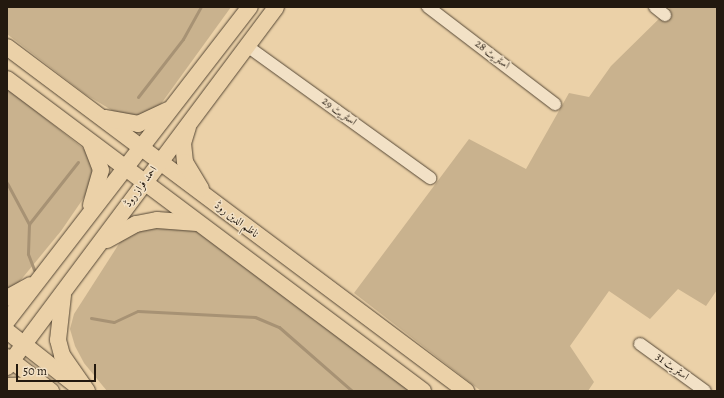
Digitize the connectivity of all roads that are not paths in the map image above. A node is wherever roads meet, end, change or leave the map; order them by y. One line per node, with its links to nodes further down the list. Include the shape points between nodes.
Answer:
1 (250, 7): 10 (main road, احمد فراز روڈ)
2 (276, 7): 6 (main road, احمد فراز روڈ)
3 (428, 7): 9 (street, اسٹریٹ 28)
4 (655, 7): 5 (street)
5 (665, 15)
6 (247, 46): 12 (main road, احمد فراز روڈ); 17 (street, اسٹریٹ 29)
7 (7, 47): 11 (main road, ناظم الدین روڈ)
8 (7, 79): 13 (main road)
9 (556, 104)
10 (175, 106): 11 (main road, via 138,124); 14 (main road, احمد فراز روڈ)
11 (98, 116): 14 (main road, ناظم الدین روڈ)
12 (189, 122): 15 (main road, احمد فراز روڈ); 19 (main road, via 183,143 185,162 194,182)
13 (90, 141): 16 (main road); 20 (main road, via 98,154 101,170)
14 (141, 148): 15 (main road, ناظم الدین روڈ); 16 (main road, احمد فراز روڈ)
15 (159, 162): 18 (main road, احمد فراز روڈ); 19 (main road, ناظم الدین روڈ)
16 (125, 169): 18 (main road); 20 (main road, احمد فراز روڈ)
17 (430, 178)
18 (144, 183): 21 (main road); 22 (main road, احمد فراز روڈ)
19 (212, 202): 36 (main road, ناظم الدین روڈ)
20 (86, 218): 23 (main road, احمد فراز روڈ)
21 (199, 224): 22 (main road, via 157,220 136,224); 35 (main road)
22 (100, 245): 24 (main road, احمد فراز روڈ)
23 (38, 279): 25 (main road); 26 (main road, احمد فراز روڈ)
24 (65, 288): 28 (main road, احمد فراز روڈ); 34 (main road, via 59,314 58,340 62,355)
25 (7, 298)
26 (7, 321)
27 (7, 331): 28 (main road)
28 (24, 344): 30 (main road, احمد فراز روڈ); 33 (main road)
29 (640, 344): 37 (street, اسٹریٹ 31)
30 (9, 362): 32 (main road)
31 (7, 386): 32 (main road, via 32,385)
32 (51, 391)
33 (83, 391)
34 (87, 391)
35 (423, 391)
36 (466, 391)
37 (705, 391)

